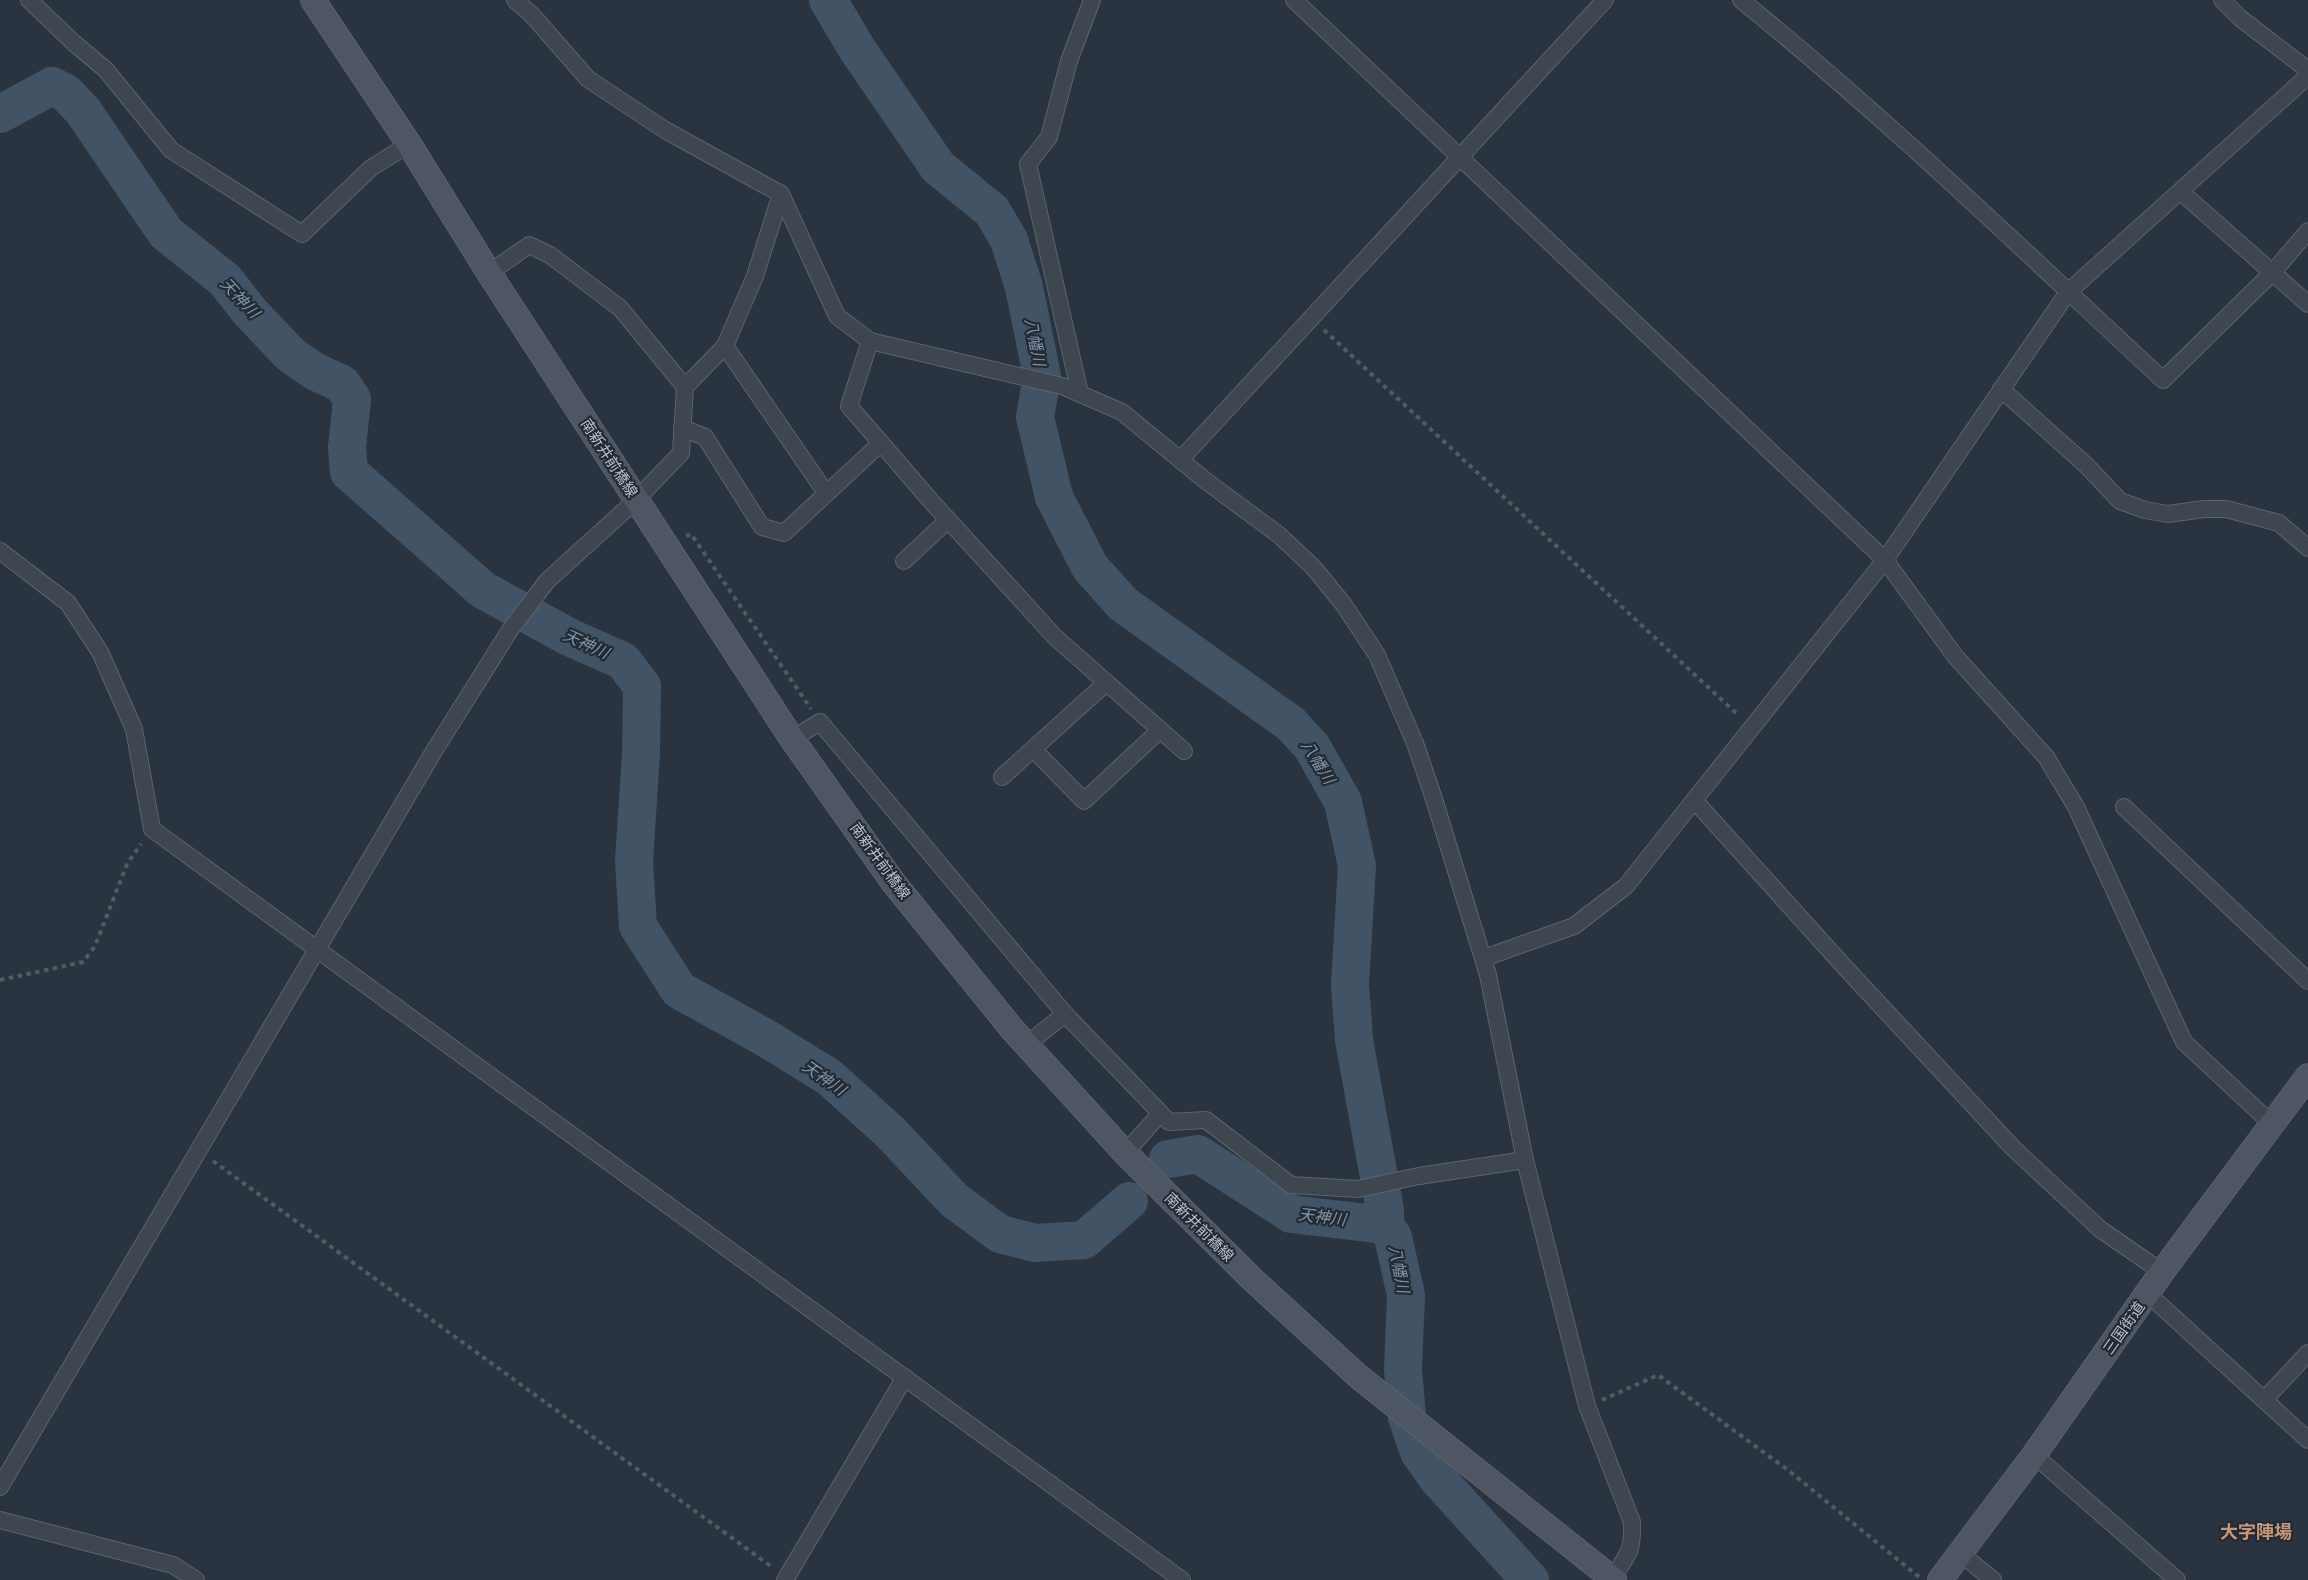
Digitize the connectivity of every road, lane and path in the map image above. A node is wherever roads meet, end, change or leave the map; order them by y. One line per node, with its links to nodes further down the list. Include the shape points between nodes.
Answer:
1 (29, 0): 11 (street, via 106,70 171,150 302,234 370,168)
2 (313, 0): 11 (main road, 南新井前橋線)
3 (515, 0): 14 (street, via 588,79 665,130)
4 (1092, 0): 25 (street, via 1069,61 1049,137 1028,164)
5 (1294, 0): 12 (street)
6 (1605, 0): 12 (street)
7 (1741, 0): 18 (street, via 1814,59)
8 (2222, 0): 9 (street)
9 (2308, 70)
10 (2308, 75): 13 (street)
11 (409, 144): 16 (main road, 南新井前橋線)
12 (1461, 157): 20 (street); 35 (street)
13 (2181, 192): 17 (street); 18 (street)
14 (781, 194): 21 (street, via 837,316); 22 (street, via 754,276)
15 (2308, 231): 17 (street)
16 (489, 273): 23 (street, via 530,245 550,255 620,308); 30 (main road, 南新井前橋線)
17 (2272, 273): 18 (street, via 2163,380); 19 (street)
18 (2068, 292): 24 (street)
19 (2308, 304)
20 (1311, 318): 28 (street); 39 (path)
21 (870, 341): 25 (street, via 1062,386); 27 (street, via 849,406)
22 (725, 346): 23 (street); 29 (street)
23 (685, 387): 26 (street)
24 (2001, 389): 33 (street, via 2120,501 2168,514 2226,509 2279,523); 35 (street)
25 (1080, 394): 28 (street, via 1122,412)
26 (682, 428): 29 (street, via 705,436 762,527 784,532); 30 (street, via 681,453)
27 (881, 443): 29 (street); 31 (street)
28 (1181, 459): 49 (street, via 1279,535 1314,568 1377,655 1419,754)
29 (826, 493)
30 (636, 500): 32 (main road, 南新井前橋線); 48 (street, via 547,581 510,630 434,751)
31 (948, 520): 36 (street); 37 (street, via 1055,637)
32 (665, 545): 38 (path, via 691,534); 41 (main road, 南新井前橋線)
33 (2308, 548)
34 (0, 551): 47 (street, via 68,603 99,652 134,729)
35 (1885, 560): 39 (street); 56 (street, via 1955,656 2046,757 2076,807 2184,1042)
36 (904, 561)
37 (1106, 682): 40 (street); 42 (street)
38 (820, 722): 41 (street); 52 (street)
39 (1752, 728): 45 (street)
40 (1160, 730): 42 (street, via 1084,801); 43 (street)
41 (792, 739): 53 (main road, 南新井前橋線, via 893,882)
42 (1033, 750): 44 (street)
43 (1184, 751)
44 (1002, 777)
45 (1695, 800): 49 (street, via 1626,886 1574,926); 60 (street, via 2013,1148 2100,1229)
46 (2124, 807): 51 (street)
47 (152, 829): 48 (street); 50 (path, via 127,864 95,946 83,962)
48 (319, 949): 57 (street); 63 (street)
49 (1484, 958): 59 (street)
50 (0, 980)
51 (2308, 981)
52 (1065, 1014): 53 (street); 55 (street)
53 (1026, 1045): 58 (main road, 南新井前橋線)
54 (2308, 1078): 56 (main road, 三国街道)
55 (1160, 1114): 58 (street); 59 (street, via 1169,1122 1206,1120 1291,1185 1358,1190)
56 (2273, 1125): 60 (main road, 三国街道)
57 (197, 1150): 68 (street); 71 (path)
58 (1125, 1153): 72 (main road, 南新井前橋線, via 1253,1280 1359,1377)
59 (1525, 1160): 65 (street)
60 (2162, 1272): 61 (main road, 三国街道)
61 (2148, 1294): 64 (street); 67 (main road, 三国街道)
62 (2308, 1353): 64 (street)
63 (905, 1377): 71 (street); 74 (street)
64 (2265, 1399): 66 (street)
65 (1587, 1406): 72 (street, via 1632,1522 1632,1543); 75 (path, via 1658,1375 1788,1470)
66 (2308, 1440)
67 (2034, 1455): 70 (main road, 三国街道); 78 (street)
68 (0, 1487)
69 (0, 1520): 73 (street, via 173,1565)
70 (1960, 1553): 76 (main road, 三国街道); 77 (street)
71 (786, 1578)
72 (1613, 1579)
73 (196, 1580)
74 (1182, 1580)
75 (1923, 1580)
76 (1940, 1580)
77 (1994, 1580)
78 (2177, 1580)

